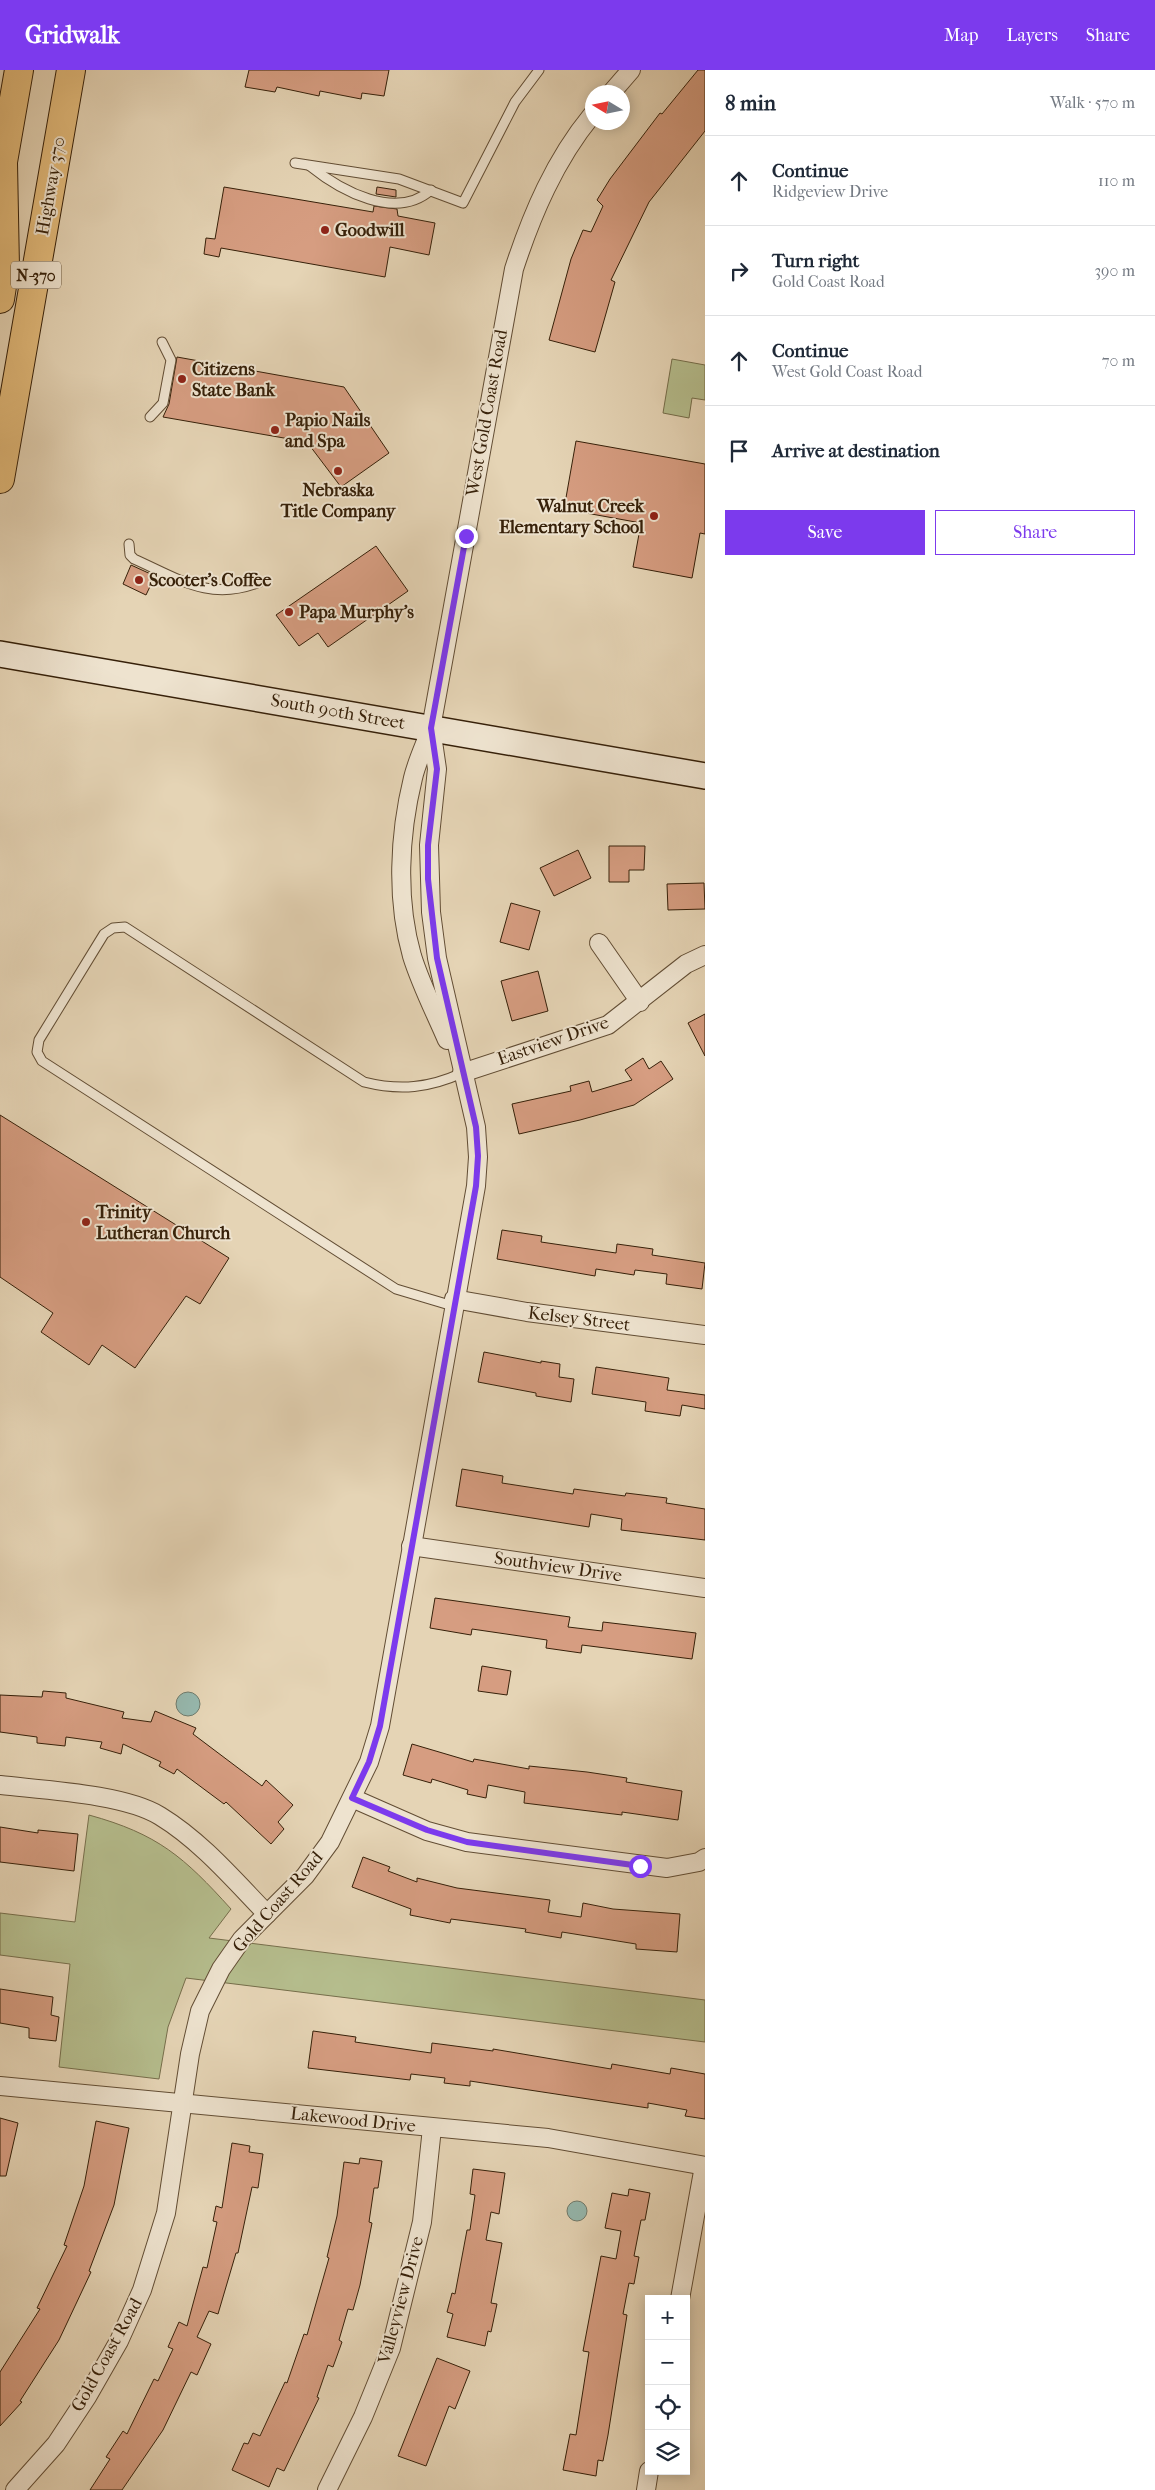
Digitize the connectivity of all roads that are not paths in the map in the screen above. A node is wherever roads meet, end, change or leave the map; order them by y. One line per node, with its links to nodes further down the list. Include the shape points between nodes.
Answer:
1 (19, 70): 9 (highway)
2 (71, 70): 14 (highway, Highway 370 / N-370)
3 (539, 70): 10 (lane, via 515,102 463,203)
4 (631, 70): 5 (street)
5 (618, 85)
6 (585, 124): 18 (street, West Gold Coast Road, via 551,177 526,232 514,269)
7 (295, 163): 8 (lane)
8 (310, 165): 10 (lane, via 399,180); 10 (lane, via 339,186 389,204 406,204 422,198)
9 (1, 171): 11 (highway, via 5,266)
10 (431, 190)
11 (0, 299)
12 (162, 342): 13 (lane, via 171,360 163,403)
13 (150, 416)
14 (0, 479)
15 (129, 544): 16 (lane, via 130,555 134,559 196,587 232,590)
16 (260, 582)
17 (0, 654): 18 (street, South 90th Street)
18 (431, 728): 19 (street, South 90th Street); 23 (street, Gold Coast Road, via 437,769 428,845 431,912 437,958); 23 (street, Gold Coast Road, via 413,778 404,831 402,893 420,981)
19 (705, 776)
20 (599, 943): 22 (street)
21 (705, 956): 22 (street, Eastview Drive, via 686,964)
22 (640, 1002): 23 (street, Eastview Drive, via 608,1025)
23 (462, 1072): 24 (street, Gold Coast Road, via 476,1127 478,1156 476,1186); 24 (lane, via 446,1080 402,1089 364,1082 125,927 113,928 104,934 39,1040 37,1052 42,1061 396,1289)
24 (454, 1302): 25 (street, Kelsey Street); 26 (street, Gold Coast Road)
25 (705, 1335)
26 (411, 1546): 27 (street, Southview Drive); 29 (street, Gold Coast Road, via 380,1726 369,1762)
27 (705, 1588)
28 (0, 1785): 31 (street, via 114,1801 159,1815 196,1842)
29 (352, 1798): 30 (street, via 427,1830 467,1842 667,1868); 31 (street, Gold Coast Road, via 330,1842 305,1876)
30 (705, 1858)
31 (267, 1914): 33 (street, Gold Coast Road, via 242,1939 221,1970 200,2011)
32 (0, 2086): 33 (street, Lakewood Drive)
33 (181, 2104): 34 (street, Lakewood Drive); 38 (street, Gold Coast Road, via 166,2213 142,2290 119,2341 87,2397 56,2444)
34 (432, 2128): 35 (street, Lakewood Drive, via 548,2138); 39 (street, Valleyview Drive, via 422,2222 391,2348 363,2417)
35 (704, 2166): 36 (street)
36 (681, 2295)
37 (648, 2475): 40 (street)
38 (15, 2490)
39 (327, 2490)
40 (646, 2490)

